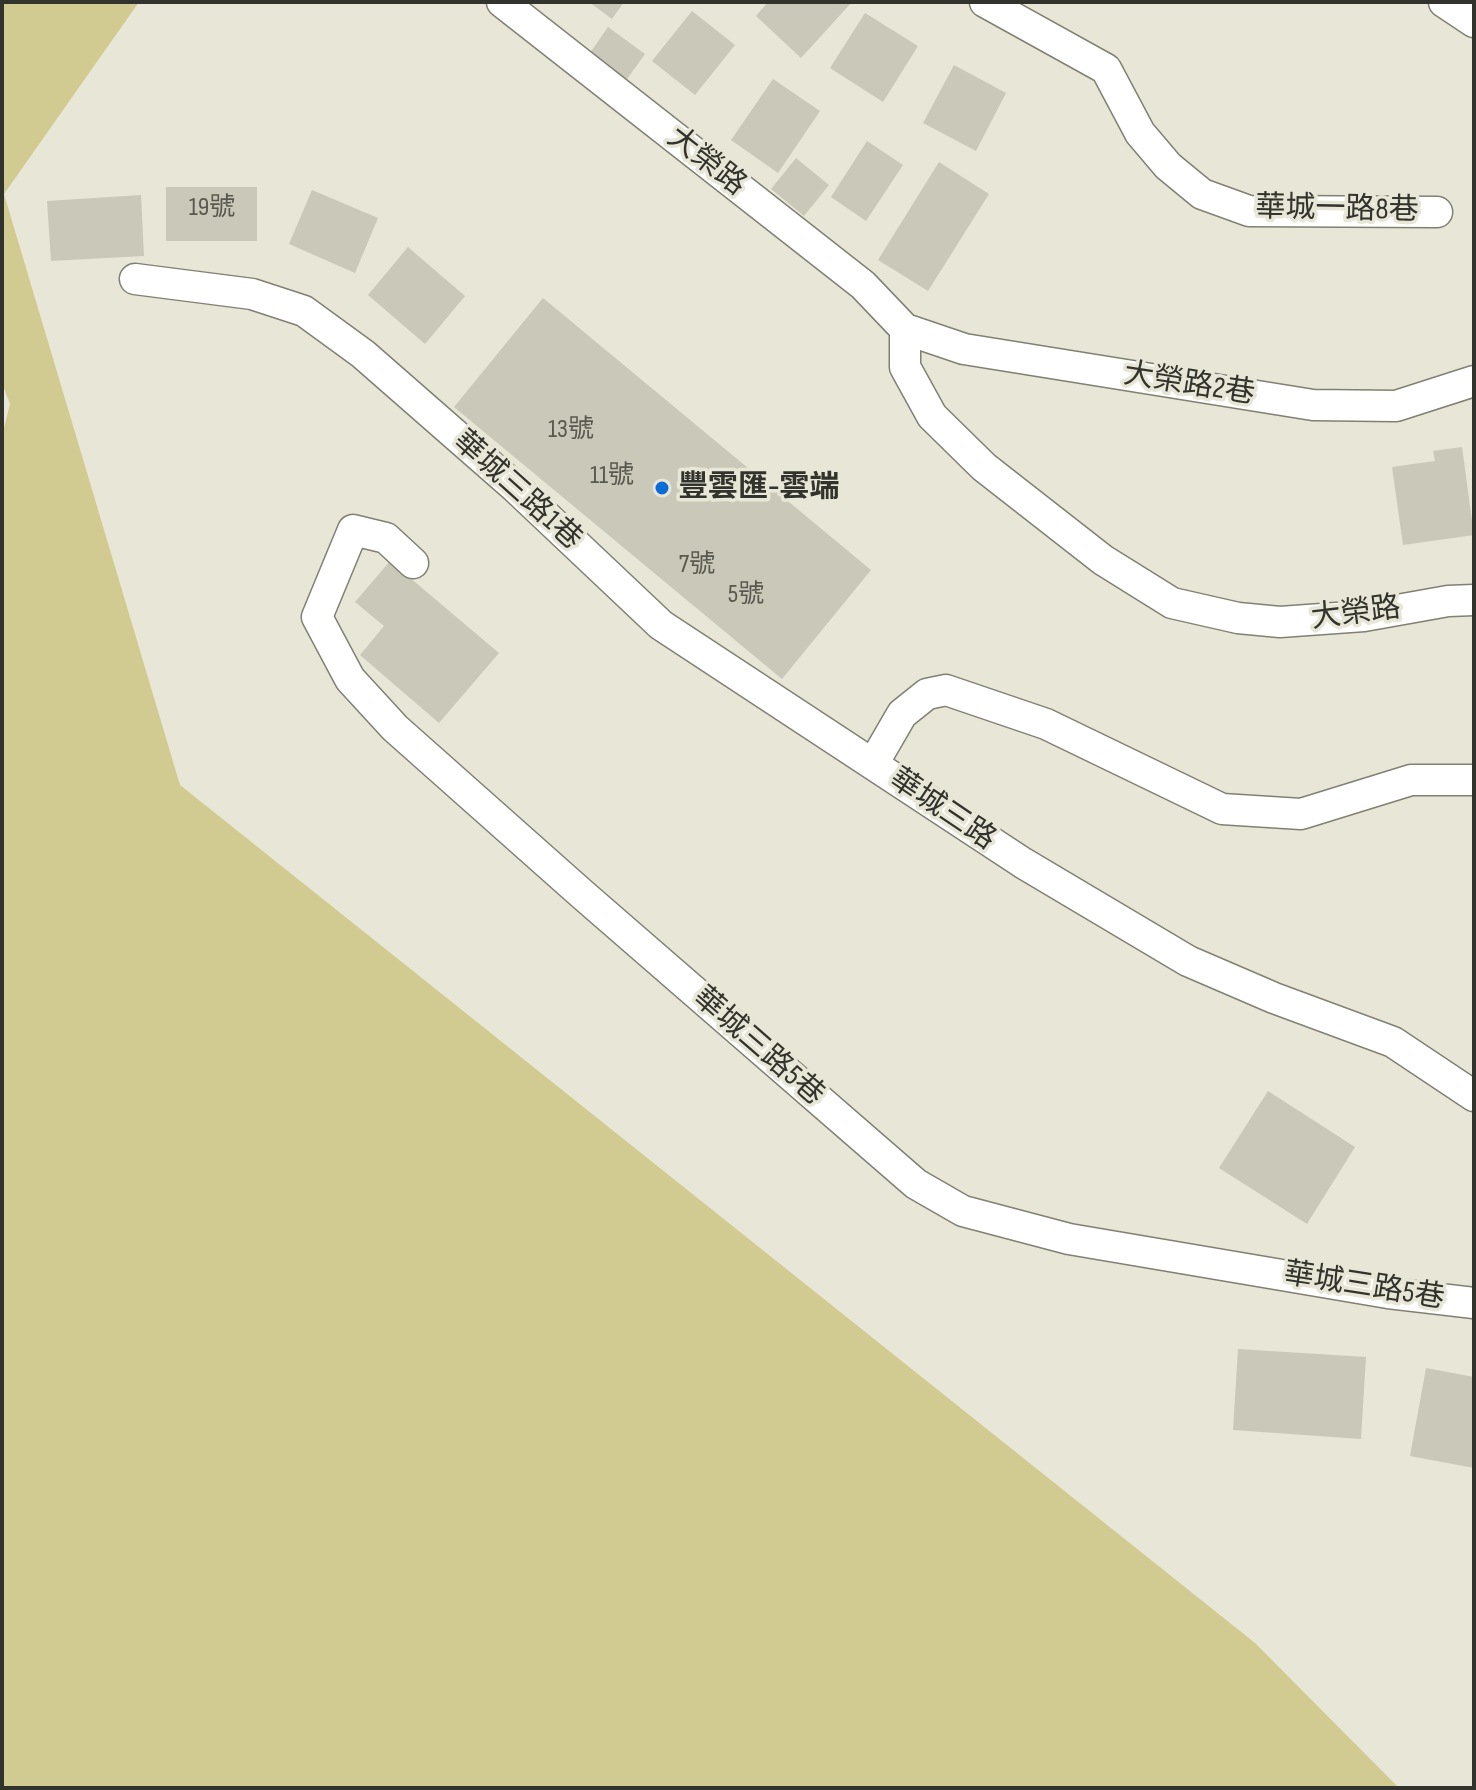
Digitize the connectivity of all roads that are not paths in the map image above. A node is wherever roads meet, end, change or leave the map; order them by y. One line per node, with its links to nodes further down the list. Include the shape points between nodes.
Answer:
1 (502, 2): 7 (lane, 大榮路, via 863,285)
2 (985, 2): 5 (lane, 華城一路8巷, via 1106,69 1140,133 1202,194 1249,211)
3 (1444, 2): 4 (lane)
4 (1474, 22)
5 (1437, 212)
6 (135, 279): 11 (lane, 華城三路1巷, via 252,294 304,311 363,354 515,487 661,625)
7 (905, 329): 8 (lane, 大榮路2巷, via 964,349 1313,405 1396,406); 10 (lane, 大榮路, via 905,367 932,416 984,467 1103,560 1172,603 1280,622)
8 (1474, 381)
9 (413, 563): 14 (lane, 華城三路5巷, via 386,538 353,530 317,617 350,679 395,728 916,1184 963,1211 1069,1239)
10 (1474, 600)
11 (873, 764): 12 (lane, 華城三路, via 902,714 927,694 946,690 1046,724 1222,809 1301,814 1411,780); 13 (lane, 華城三路, via 1023,863 1188,961 1393,1042)
12 (1474, 780)
13 (1474, 1096)
14 (1474, 1303)

